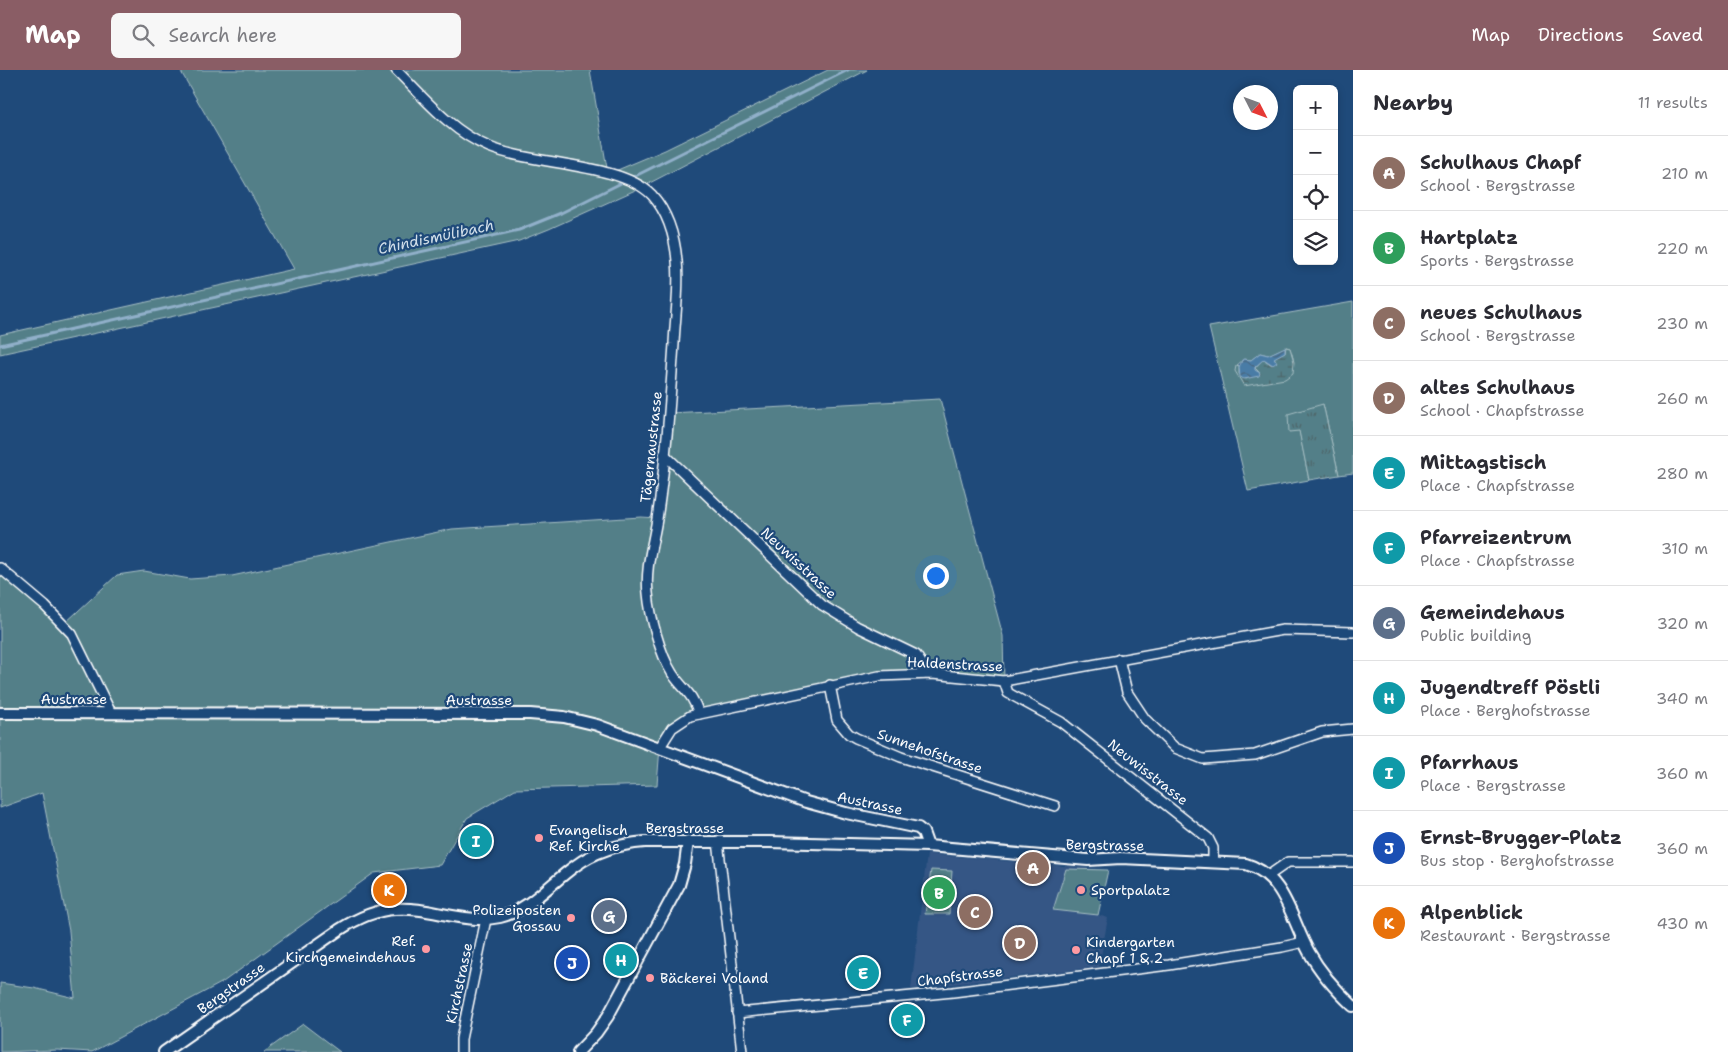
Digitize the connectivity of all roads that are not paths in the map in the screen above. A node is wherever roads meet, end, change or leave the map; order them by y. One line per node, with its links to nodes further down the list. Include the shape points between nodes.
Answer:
1 (396, 70): 2 (street, Tägernaustrasse, via 449,121 481,143 509,154 622,178 651,195 663,210 678,264)
2 (664, 454): 6 (street, Neuwisstrasse, via 822,605 852,624 916,655 922,664); 11 (street, Tägernaustrasse, via 658,518 648,566 648,595 666,662 693,697)
3 (0, 568): 10 (street, via 72,634)
4 (1353, 632): 5 (street, Haldenstrasse, via 1283,630)
5 (1119, 659): 7 (street, Haldenstrasse); 12 (street, via 1127,692 1145,719 1175,748 1203,759 1255,755 1322,732)
6 (923, 674): 7 (street, Haldenstrasse); 8 (street, Haldenstrasse, via 879,676)
7 (1004, 681): 18 (street, Neuwisstrasse, via 1008,693 1061,722 1208,838 1213,848)
8 (830, 685): 11 (street, Haldenstrasse); 14 (street, Sunnehofstrasse, via 837,720 856,738 901,757)
9 (0, 713): 10 (street, Austrasse)
10 (111, 713): 13 (street, Austrasse, via 530,714 585,721)
11 (699, 714): 13 (street, Haldenstrasse, via 678,723)
12 (1353, 730)
13 (660, 747): 17 (street, Austrasse, via 806,802 918,828 924,832)
14 (1056, 806)
15 (688, 841): 16 (street, Bergstrasse); 21 (street, Bergstrasse, via 628,843 604,851 576,865 522,907 503,916); 27 (street, via 676,892 608,1016)
16 (718, 842): 17 (street, Bergstrasse); 24 (street)
17 (928, 846): 18 (street, Bergstrasse, via 1088,860 1122,858)
18 (1213, 862): 20 (street, Bergstrasse, via 1246,864)
19 (1353, 862): 20 (street, via 1288,862)
20 (1268, 876): 22 (street, via 1288,905)
21 (486, 919): 25 (street, Bergstrasse, via 405,909 373,912 339,930); 26 (street, Kirchstrasse)
22 (1304, 942): 23 (street, via 1323,972); 24 (street, Chapfstrasse, via 1169,965 953,992)
23 (1353, 1006)
24 (737, 1013): 28 (street)
25 (164, 1052)
26 (461, 1052)
27 (578, 1052)
28 (742, 1052)

